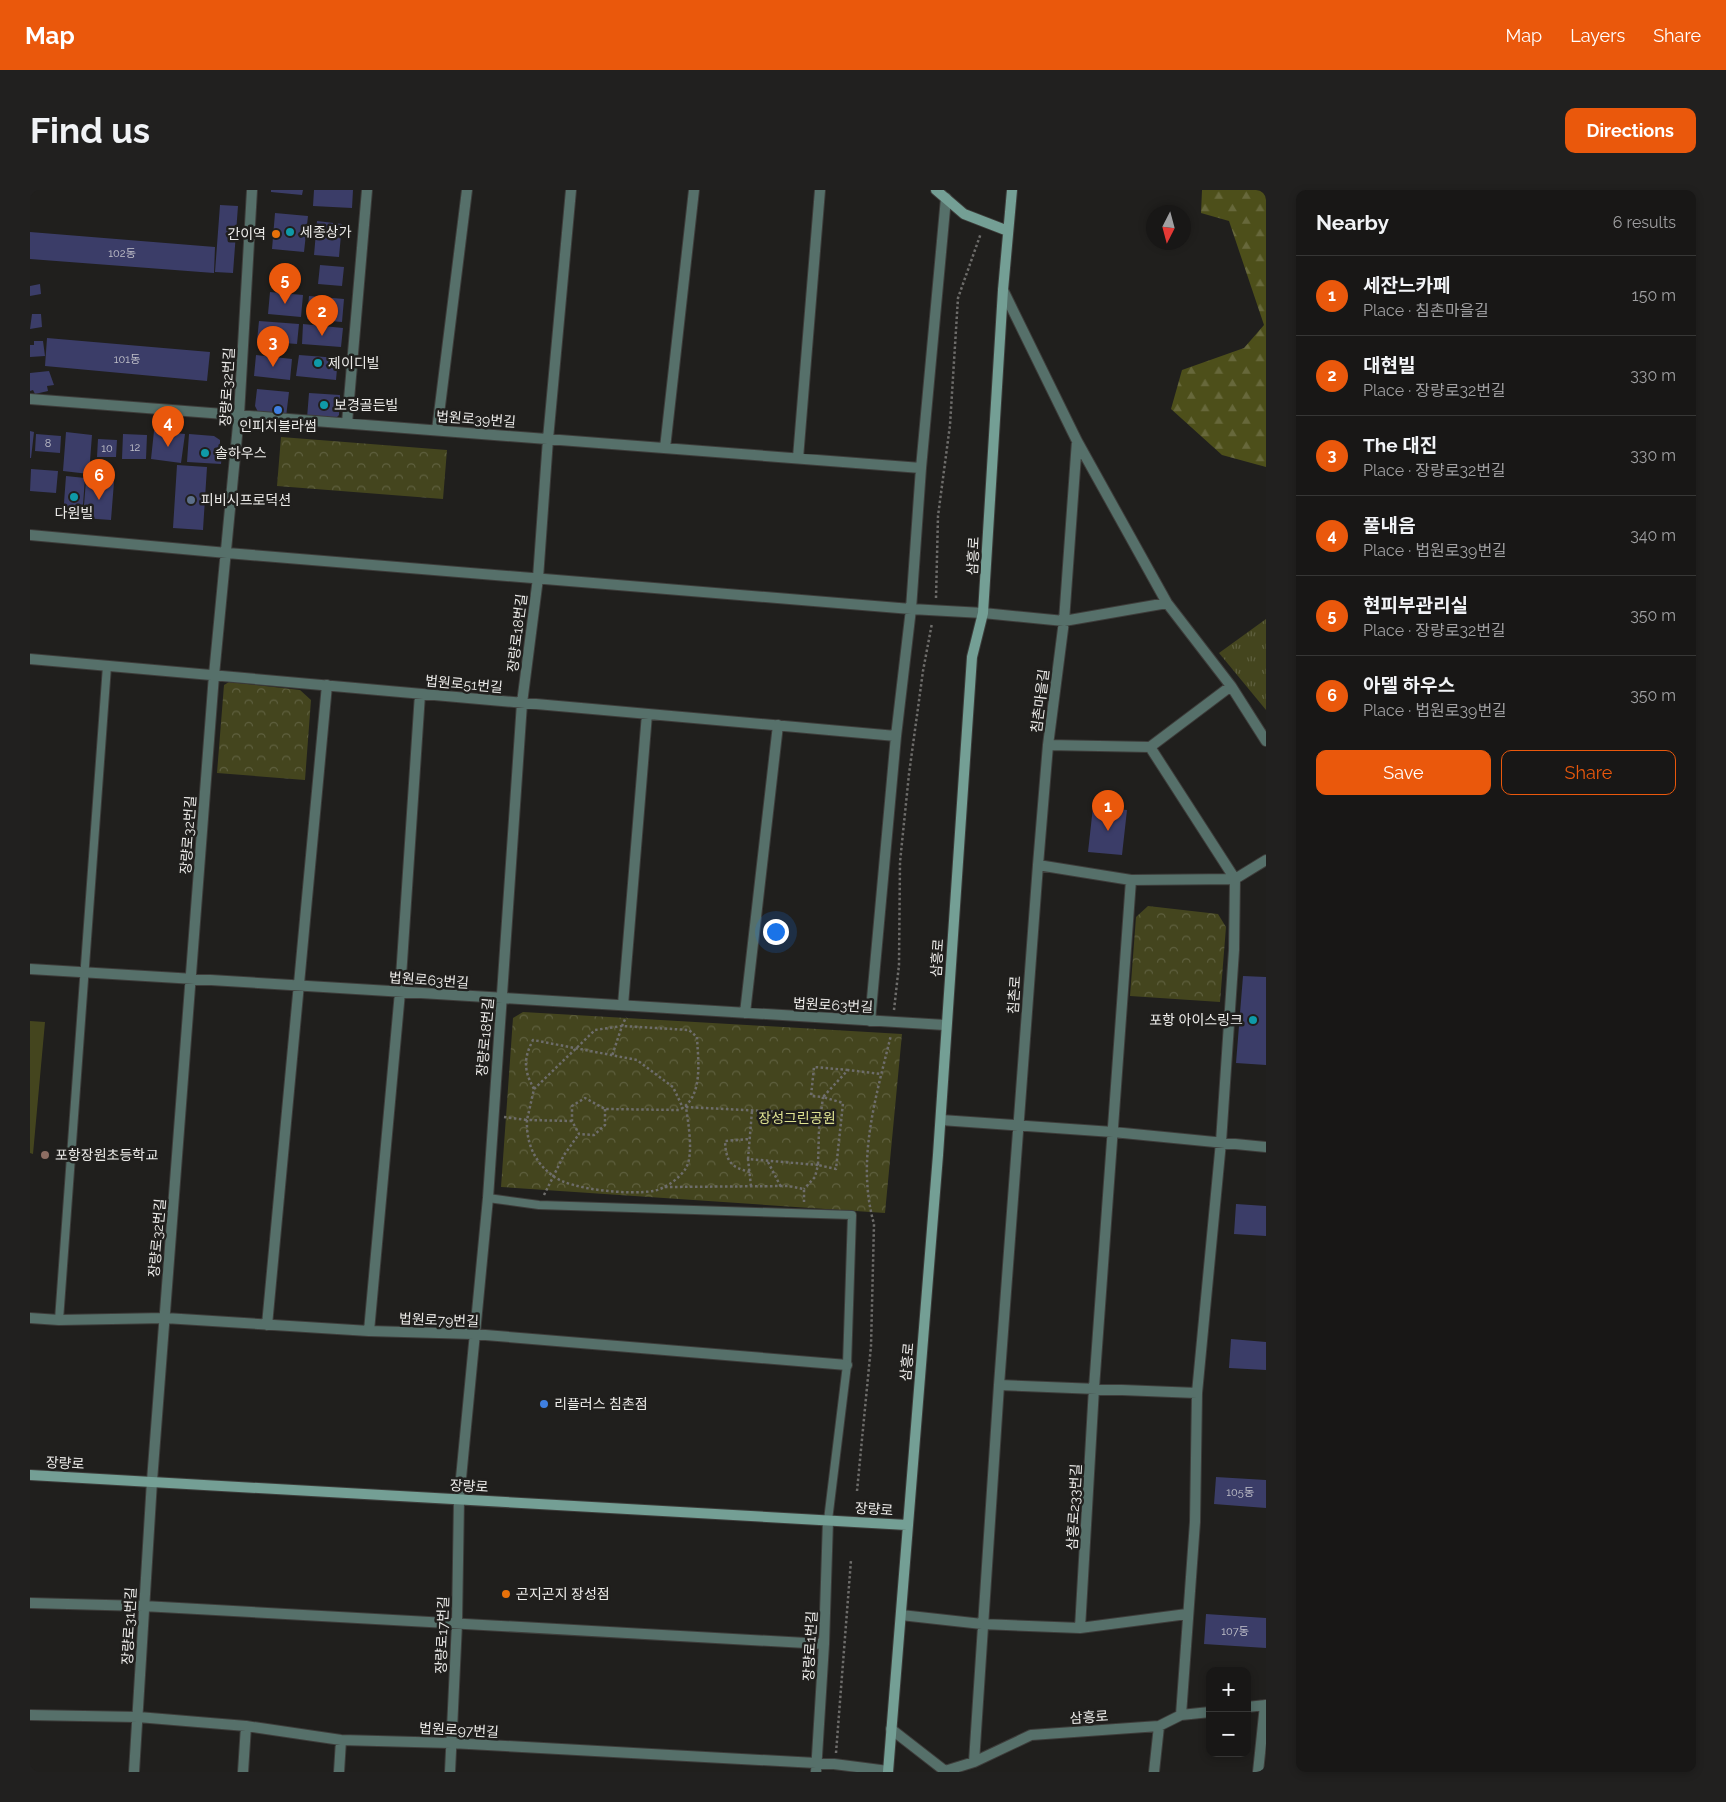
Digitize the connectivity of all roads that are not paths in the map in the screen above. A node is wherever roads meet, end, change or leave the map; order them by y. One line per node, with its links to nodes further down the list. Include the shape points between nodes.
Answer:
1 (252, 190): 13 (street, 장량로32번길)
2 (367, 190): 14 (street)
3 (467, 190): 15 (street)
4 (571, 190): 16 (street, 장량로18번길)
5 (694, 190): 18 (street)
6 (820, 190): 19 (street)
7 (936, 190): 9 (main road)
8 (1012, 190): 10 (main road, 삼흥로)
9 (946, 198): 10 (main road, via 964,214); 20 (street)
10 (1008, 230): 11 (main road, 삼흥로)
11 (1003, 290): 17 (street); 26 (main road, 삼흥로)
12 (30, 399): 13 (street, 법원로39번길)
13 (239, 415): 14 (street, 법원로39번길); 22 (street, 장량로32번길)
14 (347, 423): 15 (street, 법원로39번길)
15 (437, 430): 16 (street, 법원로39번길)
16 (548, 439): 18 (street, 법원로39번길); 23 (street, 장량로18번길)
17 (1078, 441): 24 (street); 27 (street, 침촌마을길)
18 (665, 448): 19 (street, 법원로39번길)
19 (798, 458): 20 (street, 법원로39번길)
20 (921, 468): 25 (street)
21 (30, 535): 22 (street)
22 (227, 553): 23 (street); 30 (street, 장량로32번길)
23 (538, 578): 25 (street); 34 (street, 장량로18번길)
24 (1167, 603): 27 (street); 32 (street)
25 (911, 609): 26 (street); 37 (street)
26 (983, 613): 27 (street); 54 (main road, 삼흥로, via 972,657)
27 (1064, 621): 39 (street, 침촌마을길)
28 (30, 659): 29 (street, 법원로51번길)
29 (107, 666): 30 (street, 법원로51번길); 46 (lane)
30 (214, 676): 31 (street, 법원로51번길); 47 (street, 장량로32번길)
31 (327, 685): 33 (street, 법원로51번길); 48 (street)
32 (1231, 686): 38 (street); 40 (street)
33 (420, 694): 34 (street, 법원로51번길); 49 (street)
34 (522, 703): 35 (street, 법원로51번길); 50 (street, 장량로18번길)
35 (647, 714): 36 (street, 법원로51번길); 51 (street)
36 (778, 725): 37 (street, 법원로51번길); 52 (street)
37 (896, 736): 53 (street)
38 (1266, 741)
39 (1048, 745): 40 (street, 침촌마을길); 42 (street, 침촌로)
40 (1150, 747): 44 (street)
41 (1266, 860): 44 (street)
42 (1038, 865): 43 (street); 56 (street, 침촌로)
43 (1131, 880): 44 (street); 57 (street)
44 (1235, 880): 58 (street, via 1234,950)
45 (30, 969): 46 (street, 법원로63번길)
46 (86, 972): 47 (street, 법원로63번길); 63 (lane)
47 (192, 979): 48 (street, 법원로63번길); 62 (street, 장량로32번길)
48 (297, 985): 49 (street, 법원로63번길); 64 (street)
49 (400, 992): 50 (street, 법원로63번길); 65 (street)
50 (502, 998): 51 (street, 법원로63번길); 60 (street, 장량로18번길)
51 (623, 1005): 52 (street, 법원로63번길)
52 (745, 1013): 53 (street, 법원로63번길)
53 (870, 1021): 54 (street, 법원로63번길)
54 (946, 1025): 55 (main road, 삼흥로)
55 (941, 1120): 56 (street); 75 (main road, 삼흥로)
56 (1018, 1127): 57 (street); 68 (street, 침촌로)
57 (1113, 1132): 58 (street); 69 (street)
58 (1221, 1142): 59 (street); 70 (street)
59 (1266, 1147)
60 (488, 1198): 66 (street, 장량로18번길); 67 (lane, via 539,1205 852,1215)
61 (30, 1318): 63 (street, 법원로79번길)
62 (165, 1318): 63 (street, 법원로79번길); 64 (street, 법원로79번길); 72 (street, 장량로32번길)
63 (59, 1320)
64 (267, 1325): 65 (street, 법원로79번길)
65 (369, 1331): 66 (street, 법원로79번길)
66 (473, 1334): 67 (street, 법원로79번길); 73 (street, 장량로18번길)
67 (847, 1365): 74 (lane)
68 (999, 1385): 69 (street); 81 (street)
69 (1094, 1388): 70 (street); 82 (street, 삼흥로233번길)
70 (1197, 1393): 78 (street, via 1195,1522)
71 (30, 1474): 72 (main road, 장량로)
72 (152, 1482): 73 (main road, 장량로); 77 (street, 장량로31번길)
73 (459, 1499): 74 (main road, 장량로); 80 (street, 장량로17번길)
74 (828, 1520): 75 (main road, 장량로); 83 (street, 장량로1번길)
75 (907, 1525): 79 (main road, 삼흥로)
76 (30, 1603): 77 (street)
77 (143, 1606): 80 (street); 89 (street, 장량로31번길)
78 (1187, 1614): 82 (street); 88 (street)
79 (901, 1615): 81 (street); 92 (main road, 삼흥로)
80 (457, 1623): 83 (street); 94 (street, 장량로17번길)
81 (982, 1624): 82 (street); 95 (street)
82 (1080, 1628)
83 (824, 1644): 96 (street, 장량로1번길)
84 (1265, 1705): 85 (street); 104 (street)
85 (1251, 1707)
86 (1206, 1712): 88 (street, 삼흥로)
87 (30, 1714): 89 (street, 법원로97번길)
88 (1181, 1715): 91 (street, 삼흥로)
89 (138, 1717): 90 (street, 법원로97번길); 98 (street, 장량로31번길)
90 (246, 1726): 93 (street, 법원로97번길); 99 (street)
91 (1158, 1726): 95 (street, 삼흥로, via 1031,1735); 103 (street)
92 (891, 1729): 95 (street, 삼흥로, via 945,1771); 97 (main road, 삼흥로)
93 (341, 1740): 94 (street, 법원로97번길); 100 (street)
94 (451, 1743): 96 (street, 법원로97번길); 101 (street, 장량로17번길)
95 (974, 1762): 102 (street, 삼흥로)
96 (817, 1768): 97 (street, 법원로97번길)
97 (888, 1771)
98 (134, 1772)
99 (242, 1772)
100 (339, 1772)
101 (450, 1772)
102 (964, 1772)
103 (1154, 1772)
104 (1258, 1772)

